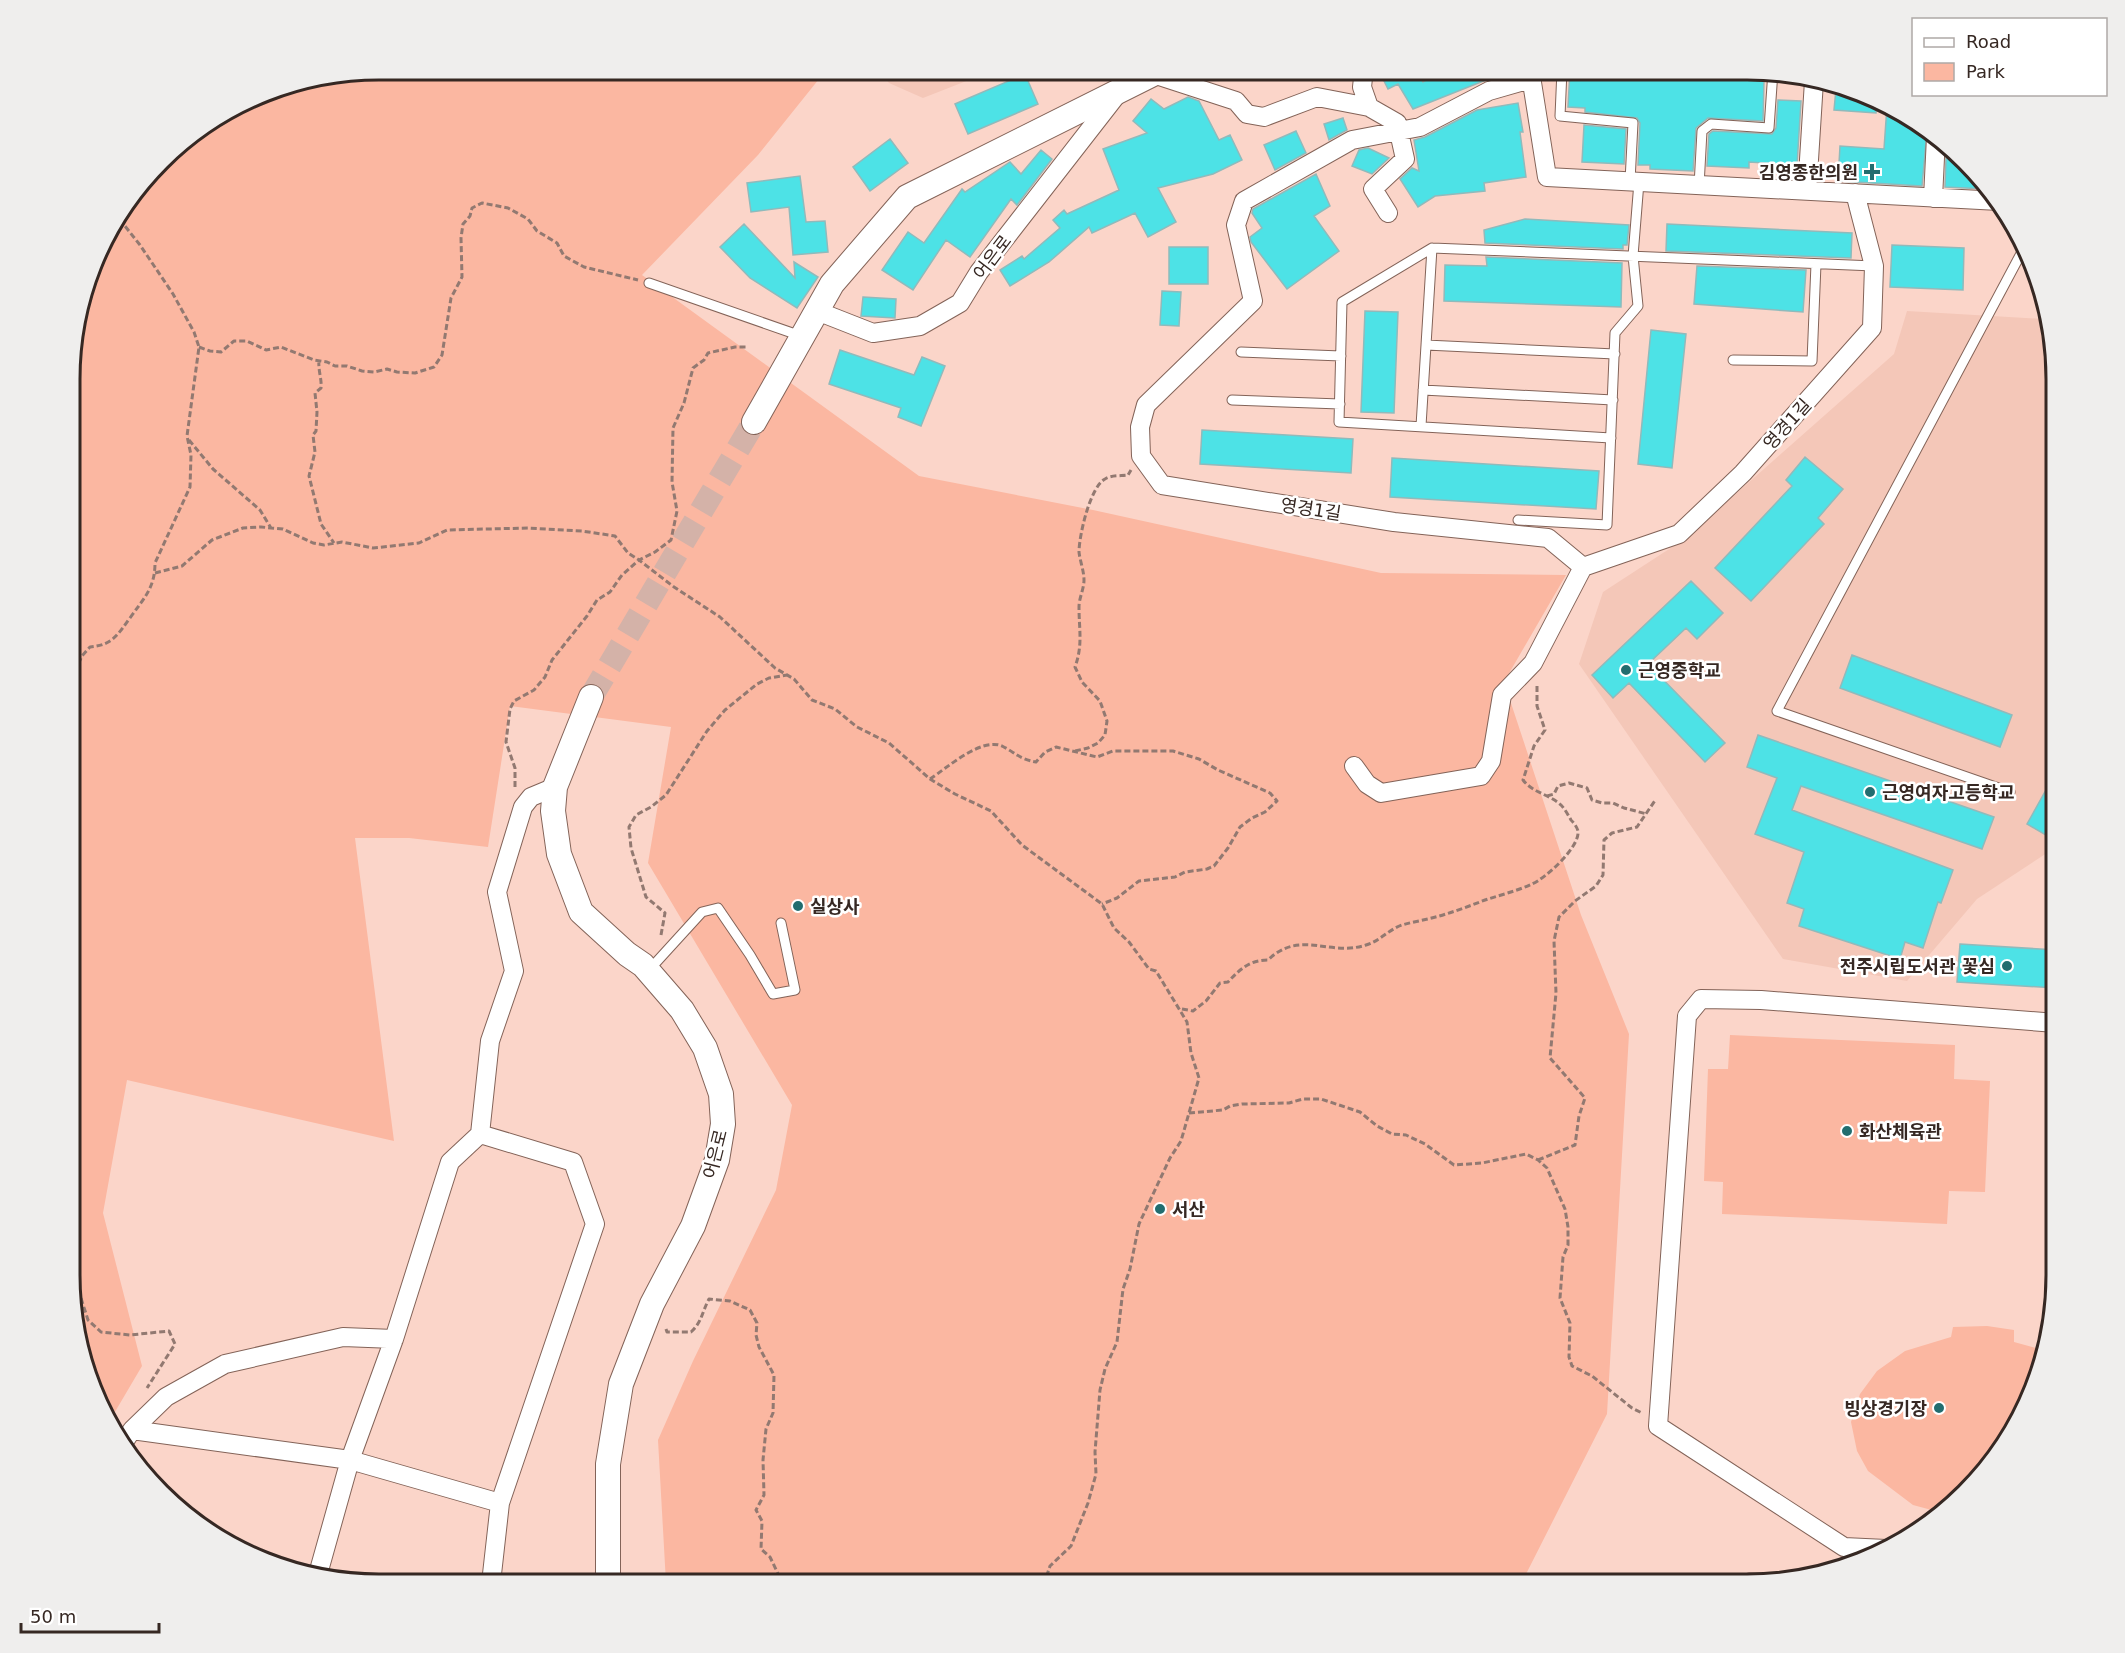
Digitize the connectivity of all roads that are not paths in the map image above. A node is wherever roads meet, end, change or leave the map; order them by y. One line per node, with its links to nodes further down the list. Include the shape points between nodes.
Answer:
1 (1138, 80): 9 (street, 어은로)
2 (1172, 80): 10 (street, 어은로, via 1236,101 1246,114 1264,117 1317,97)
3 (1363, 80): 10 (street)
4 (1516, 80): 11 (street, via 1420,127)
5 (1532, 80): 13 (street, via 1547,177)
6 (1562, 80): 13 (lane, via 1560,116 1633,123)
7 (1772, 81): 14 (lane, via 1768,128 1711,124 1702,131)
8 (1814, 87): 15 (street)
9 (1120, 91): 26 (street, 어은로, via 907,197 832,285); 26 (street, 어은로, via 979,272 960,303 920,326 873,333)
10 (1369, 107): 11 (street, 어은로, via 1397,123)
11 (1398, 132): 19 (street, via 1405,159 1373,189); 41 (street, 영경1길, via 1352,140 1244,201 1236,225 1252,301 1146,405 1140,427 1141,456 1162,485 1394,522 1548,538)
12 (1936, 147): 17 (street)
13 (1634, 181): 14 (street); 21 (lane)
14 (1699, 186): 15 (street)
15 (1807, 191): 16 (street)
16 (1855, 193): 17 (street); 24 (street, 영경1길)
17 (1934, 198): 18 (street)
18 (1987, 200)
19 (1388, 213)
20 (1432, 248): 21 (lane); 28 (lane); 31 (lane, via 1342,302)
21 (1633, 256): 23 (lane); 30 (lane, via 1638,306 1615,333)
22 (2020, 256): 45 (lane, via 1777,711)
23 (1816, 264): 24 (lane); 32 (lane, via 1812,361)
24 (1874, 266): 41 (street, 영경1길, via 1872,328 1743,473 1679,534)
25 (649, 283): 27 (lane)
26 (817, 311): 27 (street, 어은로)
27 (803, 337): 37 (street, 어은로)
28 (1426, 345): 30 (lane); 33 (lane)
29 (1241, 352): 31 (lane)
30 (1614, 354): 35 (lane)
31 (1341, 356): 36 (lane)
32 (1732, 360)
33 (1423, 390): 35 (lane); 38 (lane)
34 (1232, 400): 36 (lane)
35 (1612, 400): 39 (lane)
36 (1340, 404): 38 (lane, via 1339,422)
37 (754, 422)
38 (1421, 426): 39 (lane)
39 (1611, 438): 40 (lane, via 1607,525)
40 (1518, 520)
41 (1583, 567): 43 (street, via 1533,663 1502,695 1491,761 1481,776 1381,792 1367,784)
42 (591, 697): 44 (street, 어은로)
43 (1354, 766)
44 (555, 787): 47 (street, 어은로, via 553,811 559,854 581,912); 49 (street, via 531,797 523,807 497,892 514,971 490,1041)
45 (2010, 792)
46 (781, 923): 47 (lane, via 795,990 773,994 718,908 702,912)
47 (646, 968): 57 (street, 어은로, via 682,1010 705,1048 721,1094 723,1124 717,1160 693,1226 652,1304 621,1384 608,1464)
48 (2046, 1022): 54 (street, via 1761,1000 1701,999 1687,1016 1658,1426 1844,1547)
49 (480, 1134): 50 (street, via 450,1162); 53 (street, via 573,1162 595,1224)
50 (394, 1338): 51 (street, via 343,1336 225,1364 166,1397); 52 (street)
51 (128, 1436): 52 (street)
52 (350, 1460): 53 (street); 55 (street)
53 (500, 1503): 56 (street)
54 (1867, 1548)
55 (320, 1568)
56 (492, 1574)
57 (608, 1574)

